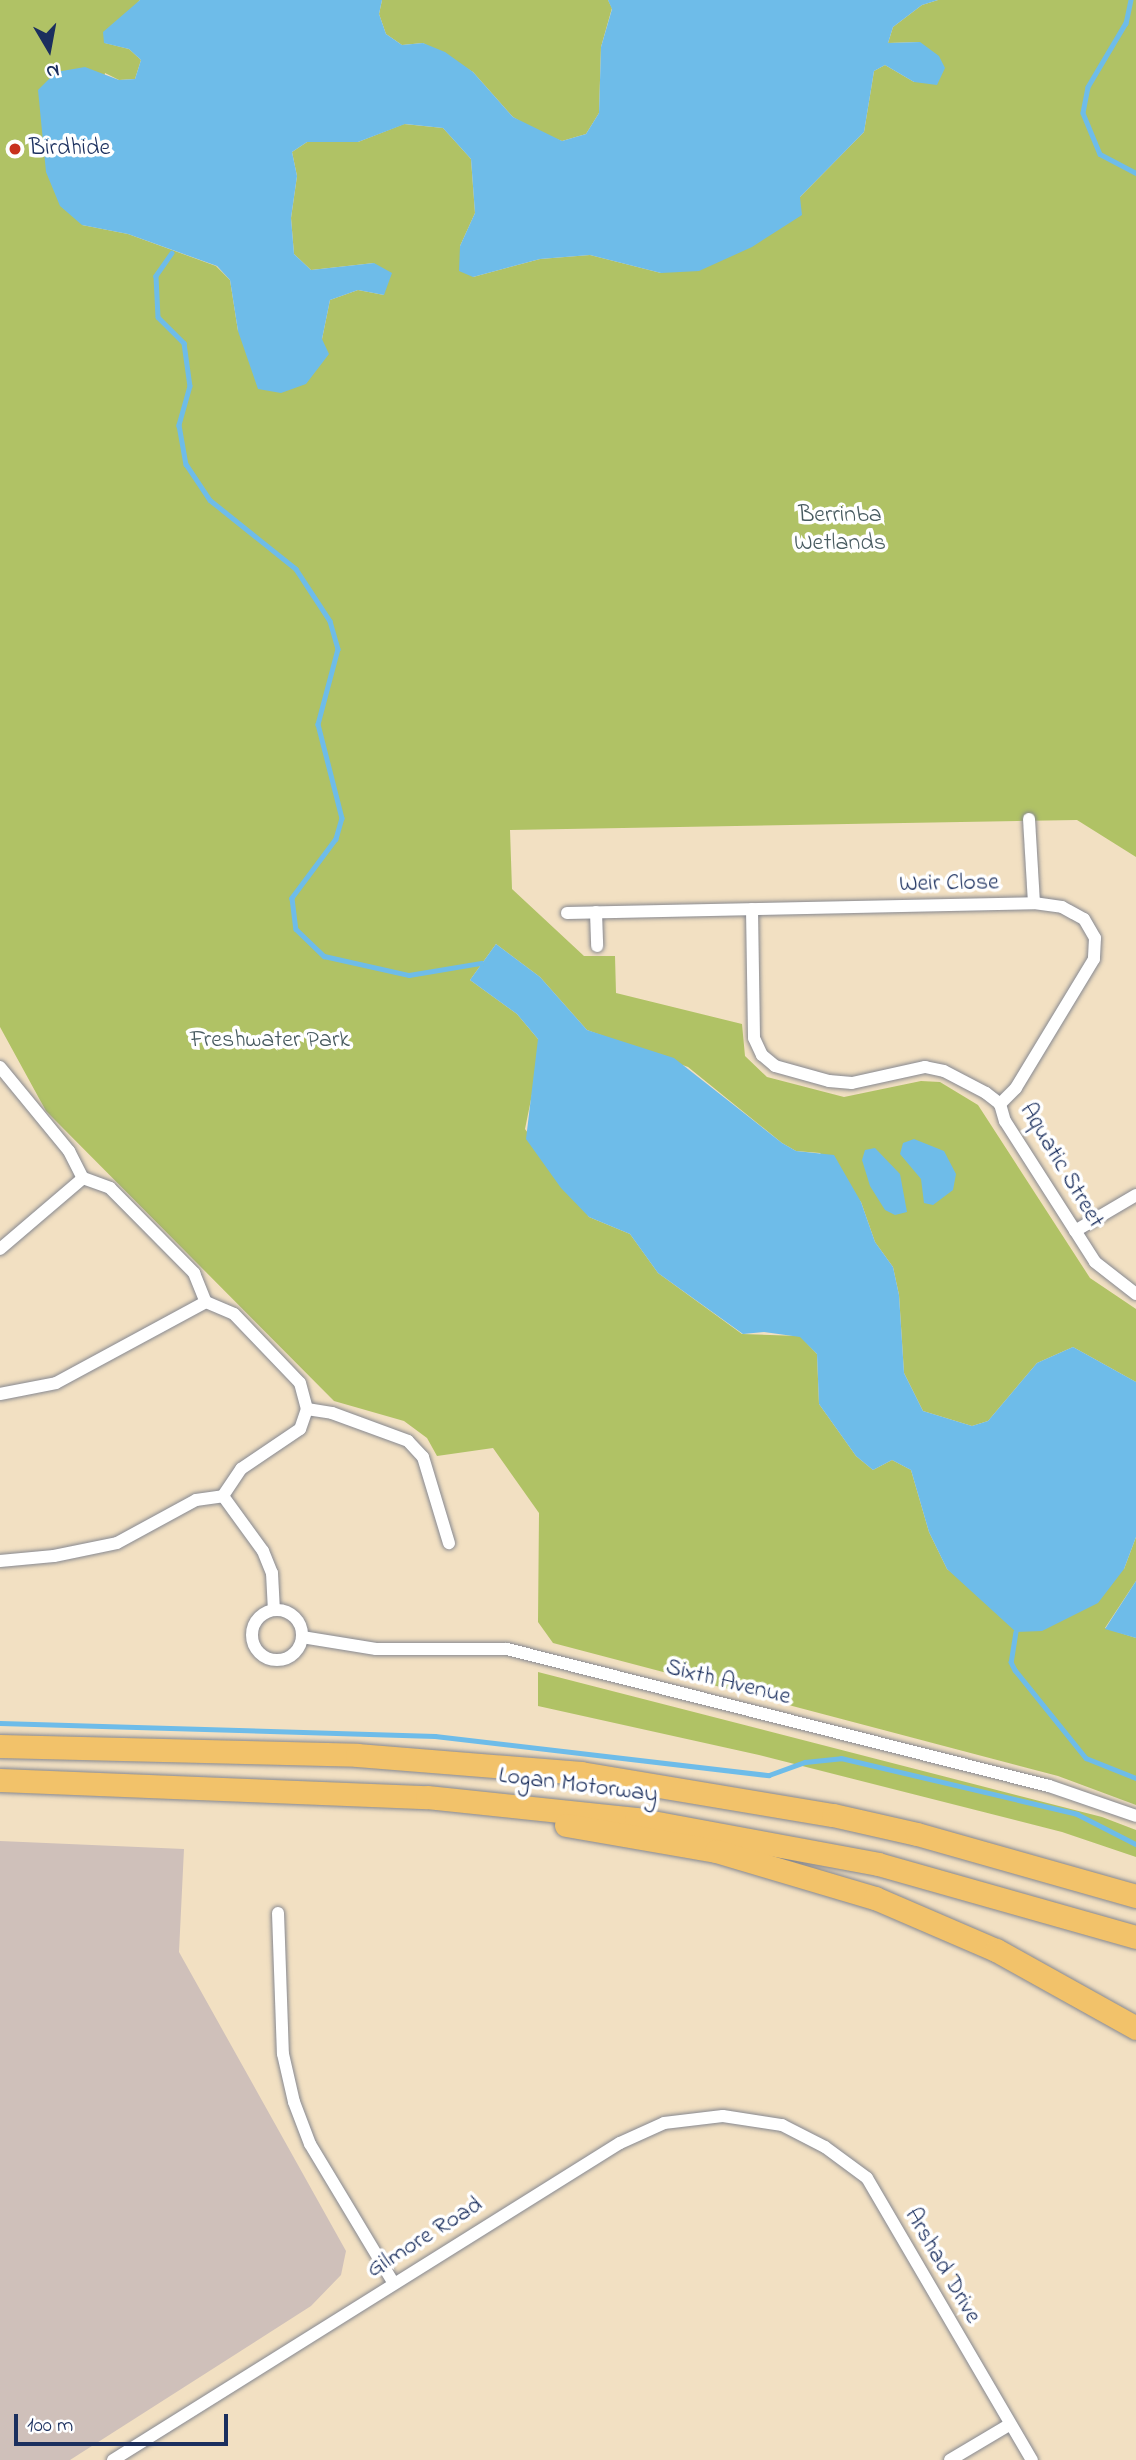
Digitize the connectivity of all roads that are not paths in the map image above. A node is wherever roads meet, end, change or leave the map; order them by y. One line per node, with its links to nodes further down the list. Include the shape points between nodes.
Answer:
1 (1028, 819): 2 (street)
2 (1034, 903): 3 (street, Weir Close); 8 (street, Weir Close, via 1062,907 1084,919 1096,938 1094,959 1016,1088)
3 (752, 909): 4 (street, Weir Close); 8 (street, Aquatic Street, via 754,1038 762,1055 775,1066 852,1083 925,1067 944,1071)
4 (596, 912): 5 (street, Weir Close); 6 (street)
5 (567, 913)
6 (597, 946)
7 (0, 1067): 9 (street, via 69,1152)
8 (1000, 1104): 11 (street, Aquatic Street, via 1005,1121)
9 (83, 1178): 12 (street); 14 (street, via 110,1188 194,1273)
10 (1136, 1195): 11 (street)
11 (1076, 1231): 13 (street, Aquatic Street, via 1095,1262)
12 (0, 1249)
13 (1136, 1294)
14 (206, 1302): 15 (street, via 55,1383); 16 (street, via 234,1314 300,1382)
15 (0, 1394)
16 (307, 1409): 17 (street, via 300,1429 241,1468); 18 (street, via 332,1413 408,1441 423,1457)
17 (223, 1496): 19 (street, via 196,1500 117,1543); 20 (street, via 263,1551 272,1573)
18 (449, 1543)
19 (0, 1561)
20 (274, 1610): 21 (street, via 295,1617); 21 (street, via 254,1625 257,1650 280,1660 295,1652)
21 (302, 1637): 25 (street, Sixth Avenue, via 376,1649 507,1649 1048,1786)
22 (0, 1746): 26 (highway, Logan Motorway, via 357,1755 581,1773 833,1815 943,1840)
23 (0, 1780): 24 (highway, Logan Motorway)
24 (427, 1797): 28 (highway, Logan Motorway, via 636,1819 798,1847 966,1887); 29 (highway, via 478,1814 658,1839 824,1880 996,1950)
25 (1136, 1816)
26 (1136, 1896)
27 (278, 1913): 31 (street, via 283,2054 294,2102 310,2144)
28 (1136, 1937)
29 (1136, 2028)
30 (782, 2125): 31 (street, Gilmore Road, via 723,2116 664,2123 620,2143); 32 (street, Arshad Drive, via 825,2147 867,2178)
31 (393, 2282): 33 (street, Gilmore Road)
32 (1009, 2425): 34 (street); 35 (street, Arshad Drive)
33 (113, 2460)
34 (950, 2460)
35 (1032, 2460)

